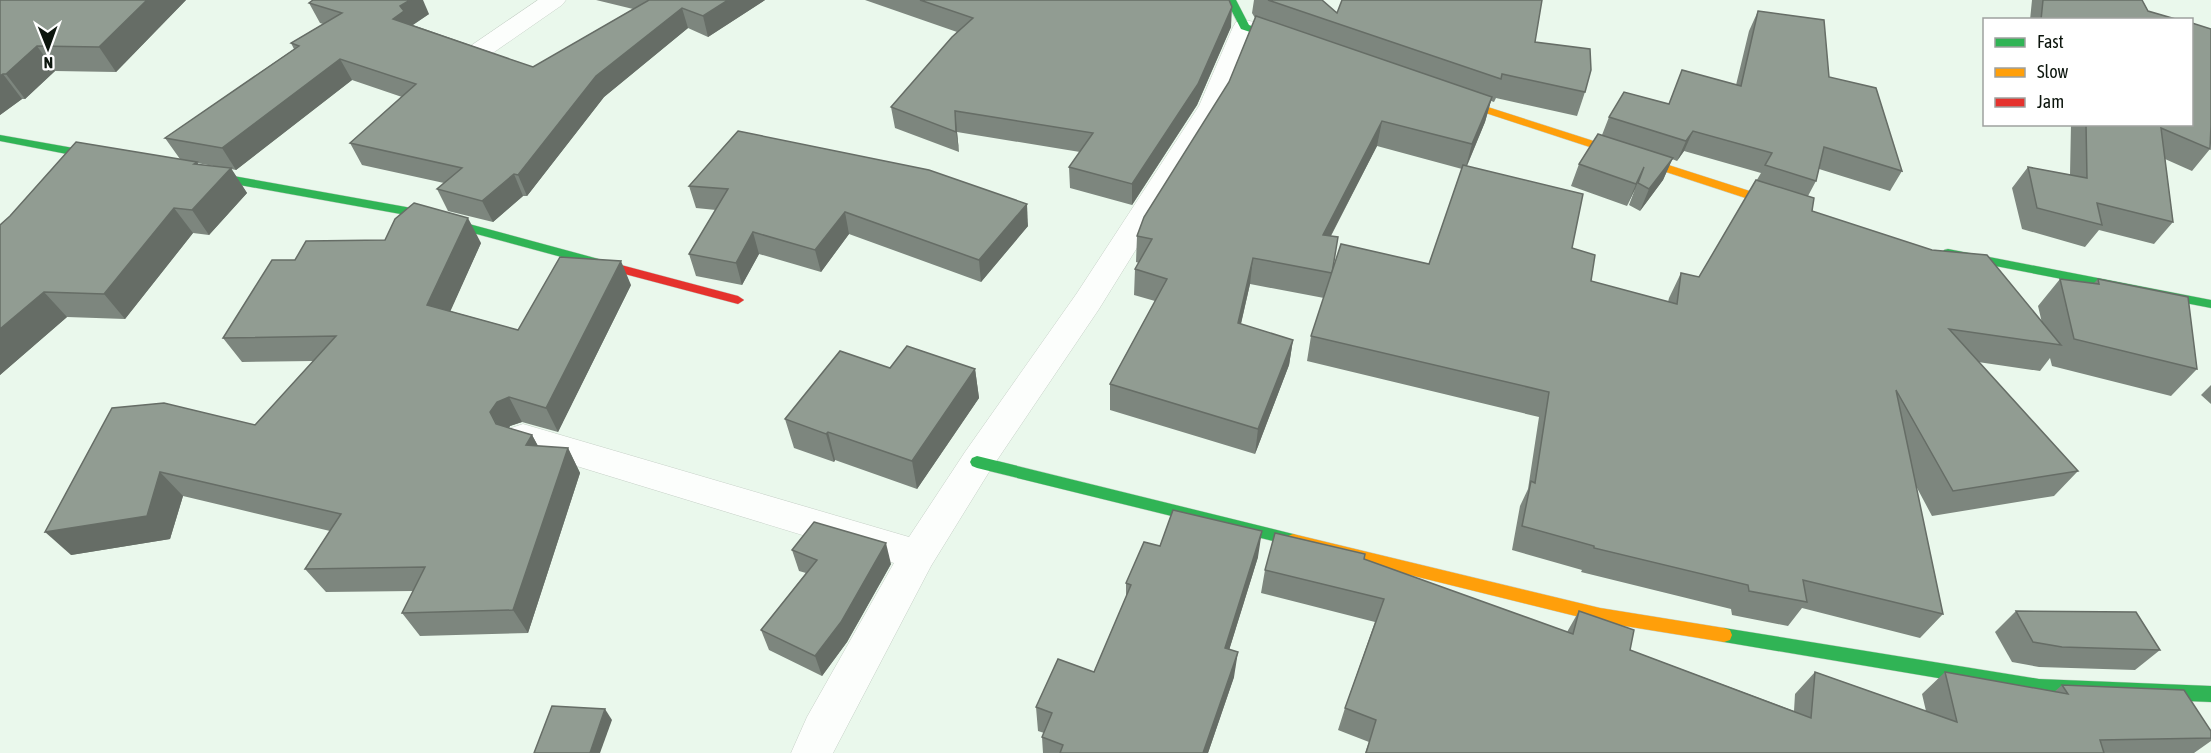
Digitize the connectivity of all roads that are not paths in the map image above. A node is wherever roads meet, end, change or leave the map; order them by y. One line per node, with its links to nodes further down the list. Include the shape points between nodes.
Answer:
1 (554, 0): 4 (street)
2 (1238, 13): 3 (street); 14 (street, via 1212,106 1088,301)
3 (1311, 50)
4 (478, 52)
5 (1431, 92): 9 (street)
6 (0, 138): 7 (street)
7 (128, 161)
8 (185, 171): 11 (street, via 406,211)
9 (1804, 213)
10 (1929, 250): 12 (street)
11 (738, 300)
12 (2211, 304)
13 (523, 437): 15 (street)
14 (977, 462): 15 (street); 16 (street, via 1600,615 2039,687)
15 (918, 555): 17 (street)
16 (2211, 694)
17 (812, 753)

